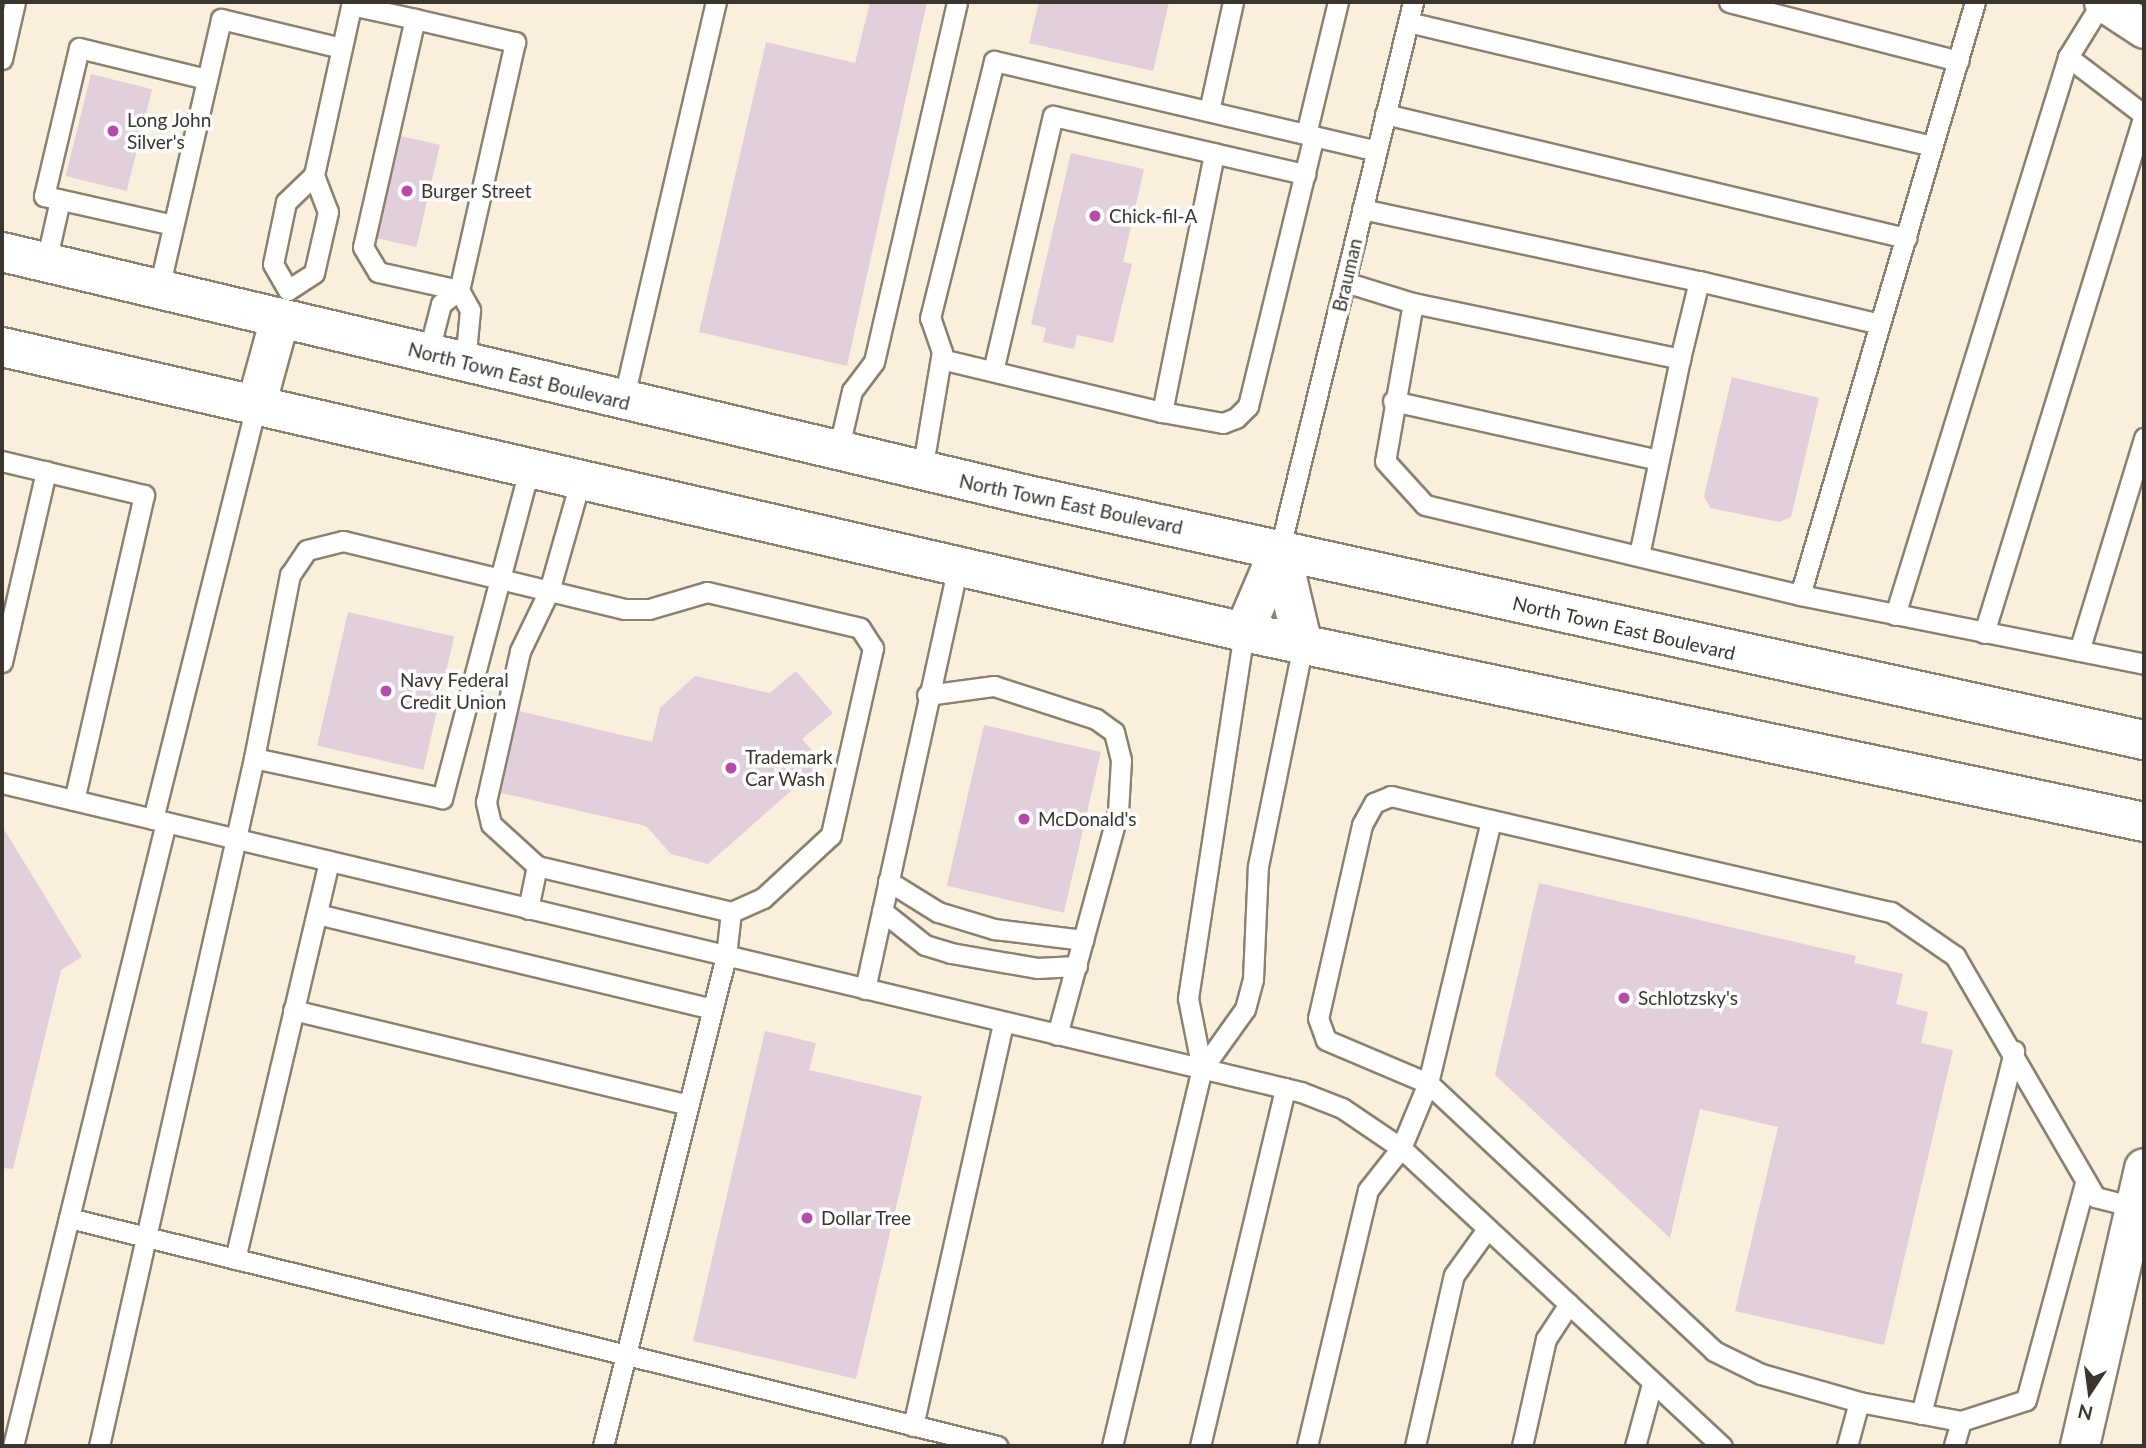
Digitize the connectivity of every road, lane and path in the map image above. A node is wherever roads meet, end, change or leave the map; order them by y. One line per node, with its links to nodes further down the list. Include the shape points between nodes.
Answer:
1 (15, 2): 15 (lane)
2 (716, 2): 46 (lane)
3 (957, 2): 51 (lane, via 874,362 852,391)
4 (1233, 2): 18 (lane)
5 (1338, 2): 21 (lane)
6 (1412, 2): 12 (lane, Brauman)
7 (1729, 2): 16 (lane)
8 (1975, 2): 16 (lane)
9 (352, 3): 11 (lane); 13 (lane)
10 (2125, 11): 14 (lane)
11 (415, 19): 36 (lane, via 363,247 378,272); 36 (lane, via 515,42)
12 (1408, 22): 19 (lane, Brauman); 22 (lane)
13 (342, 48): 17 (lane, via 221,19); 26 (lane)
14 (2068, 57): 20 (lane); 64 (lane)
15 (2, 59)
16 (1959, 61): 22 (lane)
17 (206, 79): 27 (lane, via 79,48 44,196); 29 (lane)
18 (1209, 111): 21 (lane); 42 (lane, via 994,61 930,318)
19 (1385, 114): 23 (lane, Brauman); 30 (lane)
20 (2144, 115): 66 (lane)
21 (1310, 135): 23 (lane); 25 (lane)
22 (1933, 146): 30 (lane)
23 (1377, 151): 28 (lane, Brauman)
24 (1214, 153): 25 (lane); 45 (lane, via 1053,117); 49 (lane)
25 (1305, 174): 49 (lane, via 1248,406 1223,423)
26 (314, 175): 38 (lane, via 286,202 273,264); 38 (lane, via 328,212 314,273)
27 (60, 200): 29 (lane); 32 (lane)
28 (1362, 209): 33 (lane); 34 (lane, Brauman)
29 (173, 225): 35 (lane)
30 (1906, 238): 39 (lane)
31 (2, 252): 32 (main road, North Town East Boulevard)
32 (46, 262): 35 (main road, North Town East Boulevard)
33 (1699, 281): 39 (lane); 43 (lane)
34 (1345, 282): 37 (lane); 58 (lane, Brauman)
35 (159, 288): 38 (main road, North Town East Boulevard)
36 (458, 290): 41 (lane, via 441,304); 44 (lane, via 470,310)
37 (1413, 303): 43 (lane); 47 (lane)
38 (284, 304): 41 (main road, North Town East Boulevard); 48 (main road)
39 (1880, 324): 63 (lane)
40 (2, 347): 48 (main road)
41 (428, 354): 44 (main road, North Town East Boulevard)
42 (941, 359): 45 (lane); 56 (lane)
43 (1681, 359): 52 (lane)
44 (465, 363): 46 (main road, North Town East Boulevard)
45 (993, 371): 49 (lane)
46 (623, 401): 51 (main road, North Town East Boulevard)
47 (1393, 401): 52 (lane); 59 (lane, via 1385,461 1425,505)
48 (256, 406): 54 (main road); 76 (lane)
49 (1162, 412)
50 (2144, 438): 68 (lane)
51 (838, 451): 56 (main road, North Town East Boulevard)
52 (1659, 460): 59 (lane)
53 (2, 461): 55 (lane)
54 (529, 470): 57 (main road); 61 (lane)
55 (46, 471): 69 (lane); 75 (lane, via 144,495)
56 (922, 471): 58 (main road, North Town East Boulevard)
57 (580, 482): 60 (main road); 62 (lane)
58 (1280, 548): 65 (main road); 67 (main road); 72 (main road, North Town East Boulevard, via 1666,639)
59 (1639, 555): 63 (lane)
60 (957, 569): 65 (main road); 71 (lane)
61 (500, 579): 62 (lane); 73 (lane, via 343,541 307,550 290,575); 73 (lane, via 442,798)
62 (549, 591): 81 (lane, via 520,651 486,802 491,824); 85 (lane, via 649,609 707,592 860,628 870,638 831,835 763,898)
63 (1800, 595): 64 (lane)
64 (1895, 615): 66 (lane)
65 (1244, 632): 67 (main road); 96 (lane, via 1188,998)
66 (1984, 633): 68 (lane)
67 (1303, 645): 78 (main road); 96 (lane, via 1258,866 1252,979 1245,1009)
68 (2079, 651): 70 (lane)
69 (2, 662)
70 (2144, 663)
71 (927, 695): 82 (lane); 87 (lane, via 994,686 1096,719 1114,732 1121,760 1118,812)
72 (2144, 740)
73 (254, 758): 79 (lane)
74 (2, 783): 75 (lane)
75 (75, 800): 76 (lane)
76 (159, 820): 79 (lane); 104 (lane)
77 (1491, 820): 95 (lane, via 1891,912 1955,956); 97 (lane); 97 (lane, via 1391,796 1374,803 1362,825 1318,1018 1326,1040)
78 (2144, 822)
79 (236, 839): 80 (lane); 106 (lane)
80 (329, 861): 83 (lane); 86 (lane)
81 (537, 866): 83 (lane); 85 (lane)
82 (888, 881): 84 (lane); 87 (lane, via 938,912 983,926)
83 (528, 909): 88 (lane)
84 (882, 911): 89 (lane, via 925,945 951,953 1037,968); 90 (lane)
85 (731, 912): 88 (lane)
86 (317, 914): 91 (lane); 92 (lane)
87 (1083, 940): 89 (lane)
88 (726, 956): 90 (lane); 91 (lane)
89 (1077, 965): 94 (lane)
90 (865, 989): 93 (lane)
91 (712, 1009): 99 (lane)
92 (293, 1010): 99 (lane); 107 (lane)
93 (1003, 1022): 94 (lane); 114 (lane)
94 (1058, 1035): 96 (lane)
95 (2014, 1051): 102 (lane); 112 (lane)
96 (1202, 1069): 98 (lane); 119 (lane)
97 (1428, 1083): 100 (lane); 111 (lane, via 1713,1351 1761,1374)
98 (1285, 1088): 100 (lane, via 1342,1108); 120 (lane)
99 (688, 1105): 109 (lane)
100 (1401, 1148): 105 (lane); 121 (lane, via 1368,1190)
101 (2144, 1168): 103 (main road)
102 (2085, 1184): 103 (lane, via 2095,1197); 113 (lane, via 2026,1400)
103 (2135, 1207): 128 (main road)
104 (69, 1218): 106 (lane); 115 (lane)
105 (1487, 1229): 108 (lane); 122 (lane, via 1454,1275)
106 (147, 1237): 107 (lane); 116 (lane)
107 (234, 1259): 109 (lane)
108 (1569, 1304): 110 (lane); 123 (lane, via 1546,1339)
109 (625, 1355): 114 (lane); 117 (lane)
110 (1652, 1384): 124 (lane); 125 (lane)
111 (1859, 1402): 112 (lane); 126 (lane)
112 (1921, 1413): 113 (lane)
113 (1961, 1421): 127 (lane)
114 (913, 1426): 118 (lane)
115 (13, 1446)
116 (99, 1446)
117 (603, 1446)
118 (997, 1446)
119 (1112, 1446)
120 (1200, 1446)
121 (1307, 1446)
122 (1415, 1446)
123 (1522, 1446)
124 (1635, 1446)
125 (1723, 1446)
126 (1847, 1446)
127 (1954, 1446)
128 (2080, 1446)

